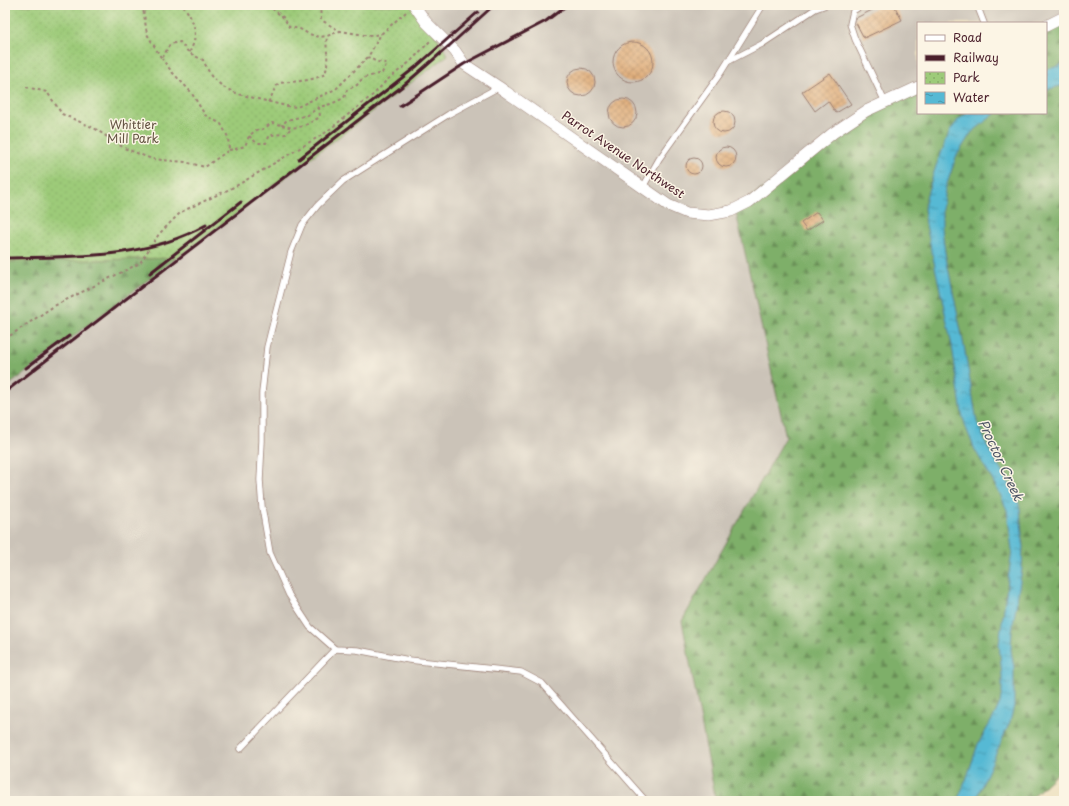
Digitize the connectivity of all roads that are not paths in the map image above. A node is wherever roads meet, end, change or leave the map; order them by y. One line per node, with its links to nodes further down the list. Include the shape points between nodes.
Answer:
1 (763, 5): 9 (lane)
2 (826, 5): 9 (lane, via 815,9 762,44)
3 (863, 5): 12 (lane, via 853,11 850,24)
4 (977, 5): 7 (lane)
5 (411, 7): 10 (street, Parrot Avenue Northwest, via 464,64)
6 (1064, 17): 8 (street)
7 (984, 22)
8 (1047, 26)
9 (729, 61): 13 (lane, via 659,159)
10 (499, 87): 13 (street, Parrot Avenue Northwest); 14 (lane, via 449,114 343,181 302,225 291,252 266,347 262,393 262,507 270,552 288,595 310,627)
11 (917, 87): 12 (street, Parrot Avenue Northwest)
12 (886, 102): 13 (street, Parrot Avenue Northwest, via 866,111 833,133 750,202 731,211 709,215 687,213 668,205)
13 (643, 187)
14 (335, 650): 15 (lane); 16 (lane, via 357,650 409,660 521,672 542,683)
15 (240, 749)
16 (646, 801)

